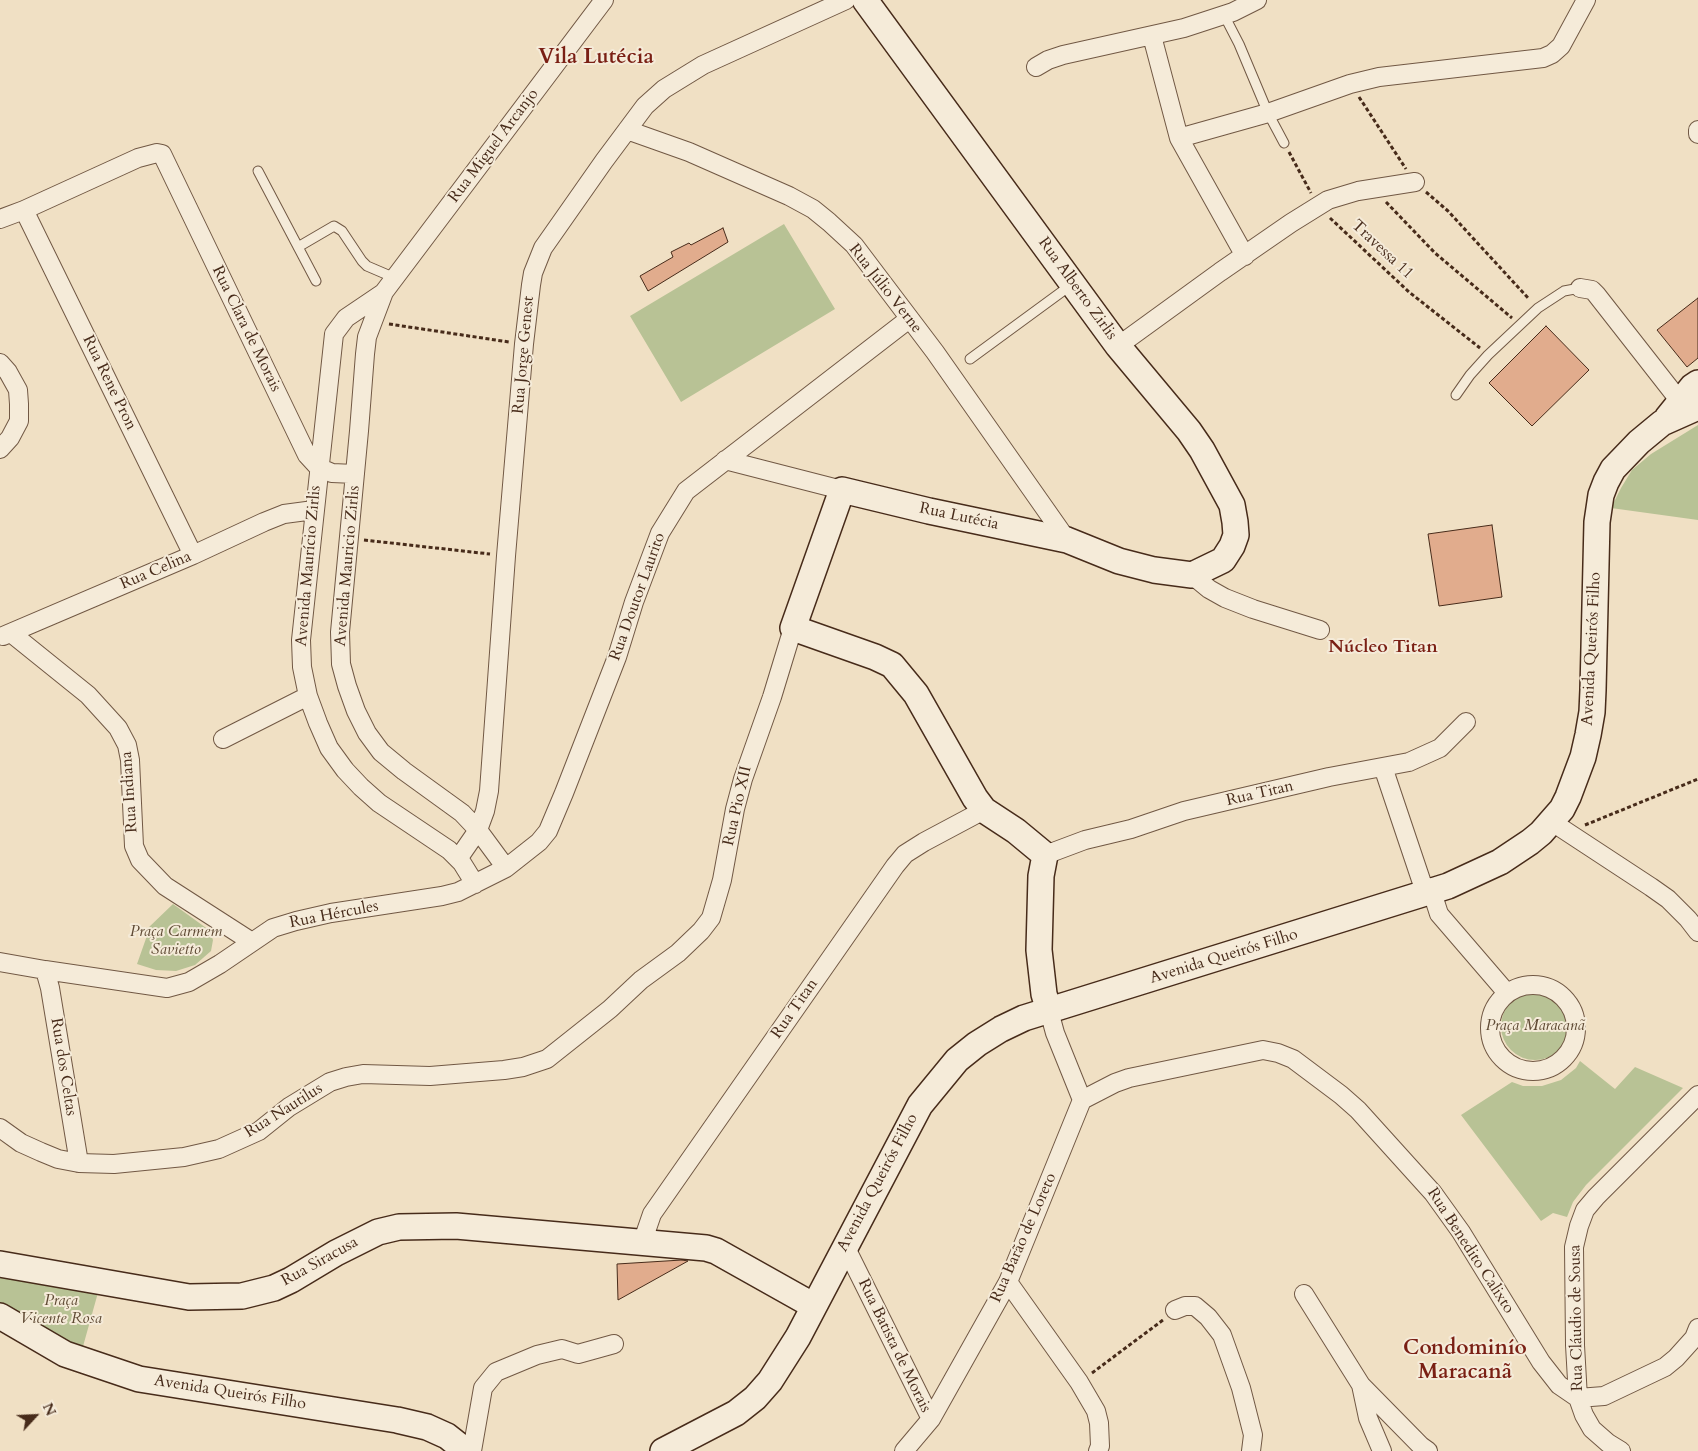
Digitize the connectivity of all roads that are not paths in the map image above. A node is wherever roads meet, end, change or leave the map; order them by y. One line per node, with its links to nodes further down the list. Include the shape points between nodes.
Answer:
1 (604, 0): 21 (street, Rua Miguel Arcanjo)
2 (846, 0): 10 (street, Rua Jorge Genest, via 703,65 664,89 645,106)
3 (865, 0): 23 (main road, Rua Alberto Zirlis)
4 (1257, 0): 6 (street)
5 (1586, 0): 9 (street, via 1561,46 1548,56 1379,77)
6 (1224, 15): 7 (street); 9 (lane)
7 (1152, 36): 8 (street, via 1063,55); 13 (street)
8 (1036, 67)
9 (1268, 113): 13 (street); 14 (lane)
10 (627, 130): 26 (street, Rua Júlio Verne, via 724,167 813,209 854,245); 53 (street, Rua Jorge Genest, via 543,248 533,273 524,344 489,791)
11 (1698, 130): 12 (street)
12 (1698, 134)
13 (1179, 138): 20 (street)
14 (1284, 143)
15 (258, 171): 19 (lane)
16 (1415, 182): 20 (street, via 1358,191 1328,200)
17 (24, 210): 18 (street); 37 (street, Rua Clara de Morais, via 138,158 162,154 300,441); 42 (street, Rua Rene Pron)
18 (0, 219)
19 (298, 247): 21 (lane, via 334,226 342,231 367,266); 22 (lane)
20 (1245, 256): 29 (street)
21 (395, 278): 25 (street, Rua Miguel Arcanjo)
22 (316, 281)
23 (1072, 284): 29 (main road, Rua Alberto Zirlis); 30 (lane)
24 (1580, 288): 33 (lane, via 1564,291 1538,308 1488,354); 34 (street, via 1596,294)
25 (384, 292): 27 (street, via 346,318); 28 (street, Avenida Mauricio Zirlis)
26 (909, 319): 36 (street, Rua Doutor Laurito); 41 (street, Rua Júlio Verne)
27 (336, 329): 28 (street); 37 (street, Avenida Maurício Zirlis)
28 (370, 329): 38 (street, Avenida Mauricio Zirlis)
29 (1118, 346): 43 (main road, Rua Alberto Zirlis, via 1189,431 1232,505 1236,534 1232,546 1223,560)
30 (970, 359)
31 (0, 363): 35 (street, via 18,390 19,404 19,421)
32 (1698, 383): 34 (main road, Avenida Queirós Filho)
33 (1456, 395)
34 (1688, 407): 52 (main road, Avenida Queirós Filho, via 1639,442 1613,469 1601,495 1596,536 1592,712 1575,781)
35 (0, 449)
36 (725, 460): 39 (street, Rua Lutécia); 56 (street, Rua Doutor Laurito, via 686,491 660,533 617,657 548,830 539,842)
37 (318, 467): 38 (street, via 332,473); 40 (street, Avenida Maurício Zirlis)
38 (355, 474): 53 (street, Avenida Mauricio Zirlis, via 340,648 341,664 356,711 381,752 462,813)
39 (842, 490): 41 (main road, Rua Lutécia); 44 (main road, Rua Pio XII)
40 (314, 510): 42 (street, Rua Celina, via 284,514); 47 (street, Avenida Maurício Zirlis, via 301,640)
41 (1067, 540): 43 (main road, Rua Lutécia, via 1118,561)
42 (194, 555): 46 (street, Rua Celina)
43 (1192, 575): 45 (street, via 1209,590 1225,598)
44 (793, 628): 51 (main road, via 892,666 916,694); 65 (street, Rua Pio XII, via 743,779 711,918 678,953)
45 (1320, 630)
46 (5, 635): 60 (street, Rua Indiana, via 88,695 118,728 130,760 134,846 140,860 165,886)
47 (308, 696): 49 (street); 55 (street, Avenida Maurício Zirlis, via 329,748 345,770 379,802)
48 (1466, 722): 50 (street, Rua Titan, via 1440,748 1409,762)
49 (224, 739)
50 (1383, 767): 54 (street, Rua Titan, via 1184,811); 58 (street, via 1422,883)
51 (984, 810): 54 (main road); 70 (street, Rua Titan, via 924,842 894,866 652,1214)
52 (1552, 822): 58 (main road, Avenida Queirós Filho, via 1500,862); 59 (street, via 1651,886 1668,899)
53 (478, 830): 55 (street, Rua Jorge Genest); 56 (street, Avenida Mauricio Zirlis)
54 (1045, 855): 64 (main road, via 1041,876 1039,950)
55 (458, 858): 57 (street, Avenida Maurício Zirlis)
56 (506, 868): 57 (street)
57 (475, 884): 60 (street, Rua Hércules, via 442,896 296,921 273,928)
58 (1432, 892): 63 (street, via 1439,914); 64 (main road, Avenida Queirós Filho)
59 (1698, 932)
60 (252, 942): 62 (street, Rua Hércules, via 189,982 167,988)
61 (0, 962): 62 (street, Rua Hércules)
62 (45, 970): 69 (street, Rua dos Celtas)
63 (1507, 993): 63 (street, via 1491,1017 1493,1045 1512,1066 1526,1071 1554,1067 1573,1046 1576,1032 1570,1004 1548,987 1533,984 1519,986)
64 (1049, 1011): 67 (street); 71 (main road, Avenida Queirós Filho, via 1001,1029 956,1060 920,1104)
65 (547, 1059): 69 (street, Rua Nautilus, via 504,1070 430,1076 363,1074 346,1077 330,1082 289,1107 259,1131 219,1148 149,1162)
66 (1698, 1094): 81 (street, Rua Cláudio de Sousa, via 1596,1196 1578,1226 1574,1247)
67 (1082, 1100): 73 (street, Rua Barão de Loreto); 81 (street, Rua Benedito Calixto, via 1129,1078 1263,1050 1293,1059 1358,1110 1433,1193 1461,1232 1541,1362 1559,1385)
68 (0, 1128): 69 (street, Rua Nautilus, via 41,1152)
69 (79, 1163)
70 (642, 1242): 72 (main road, Rua Siracusa, via 456,1226 399,1227 357,1241 274,1288 224,1297 189,1297); 75 (main road, Rua Siracusa, via 716,1251)
71 (845, 1246): 75 (main road, Avenida Queirós Filho); 82 (street, Rua Batista de Morais)
72 (0, 1264)
73 (1008, 1282): 82 (street, Rua Barão de Loreto); 87 (street, via 1096,1411)
74 (1304, 1294): 80 (street)
75 (814, 1306): 85 (main road, Avenida Queirós Filho, via 785,1360 754,1398 736,1413)
76 (1175, 1310): 88 (street, via 1195,1306 1222,1335 1253,1435)
77 (0, 1316): 83 (main road, Avenida Queirós Filho, via 65,1354 139,1379 397,1420 427,1427 447,1436)
78 (1698, 1328): 81 (street, via 1694,1338 1665,1367 1604,1396)
79 (614, 1344): 84 (street, via 578,1354 562,1349 537,1355 496,1372 483,1388)
80 (1361, 1385): 89 (street, via 1368,1418); 90 (street)
81 (1578, 1398): 91 (street, Rua Cláudio de Sousa, via 1592,1429)
82 (931, 1419): 86 (street, Rua Barão de Loreto)
83 (466, 1451)
84 (472, 1451)
85 (663, 1451)
86 (904, 1451)
87 (1098, 1451)
88 (1251, 1451)
89 (1382, 1451)
90 (1428, 1451)
91 (1621, 1451)

